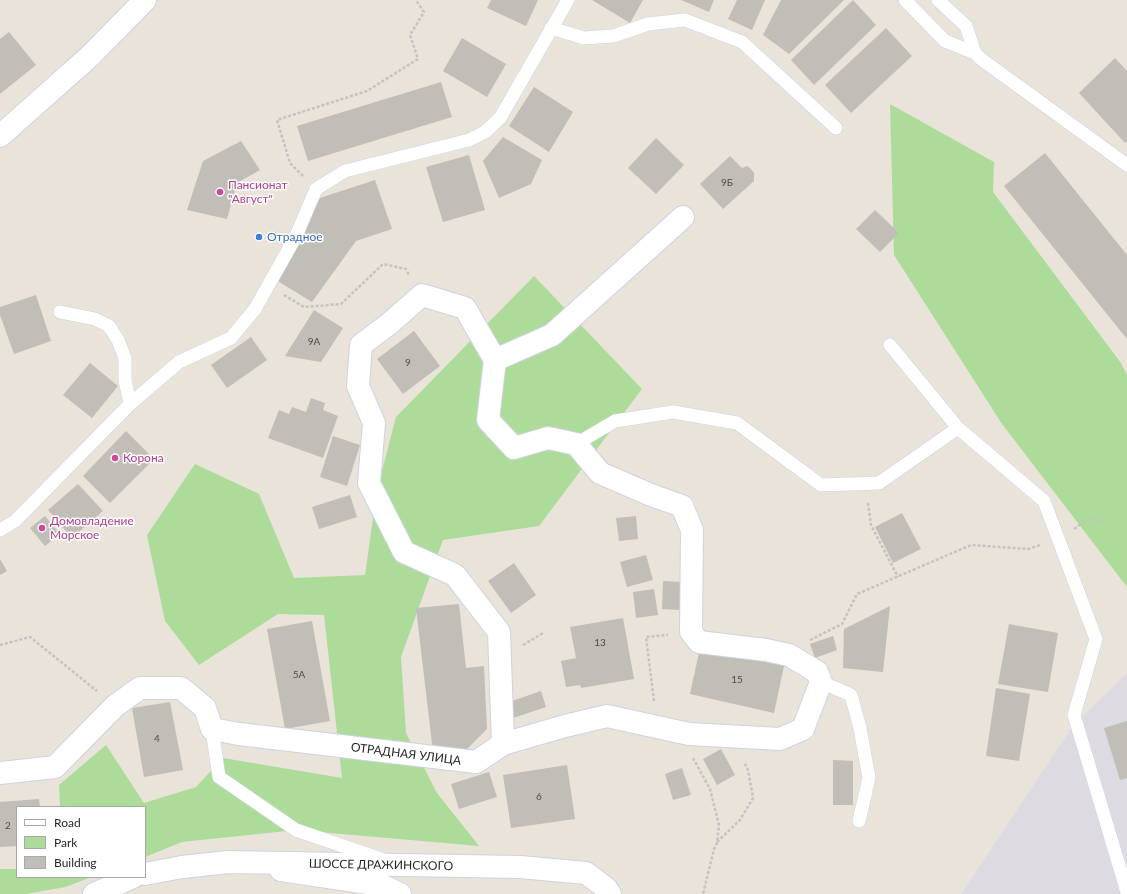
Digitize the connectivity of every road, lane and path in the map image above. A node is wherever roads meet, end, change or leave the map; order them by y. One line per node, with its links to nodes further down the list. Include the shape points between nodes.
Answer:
1 (145, 0): 9 (street, via 90,56)
2 (416, 0): 11 (path, via 424,12 410,35 418,59 367,92 277,120 290,163)
3 (568, 0): 6 (lane)
4 (905, 0): 7 (lane, via 945,41)
5 (938, 0): 7 (lane, via 966,26)
6 (551, 28): 8 (lane, via 584,38 614,36 648,24 685,20 742,42); 11 (lane, via 500,118 485,132 469,140 345,171)
7 (975, 53): 10 (lane)
8 (836, 128)
9 (0, 136)
10 (1127, 165)
11 (316, 189): 18 (lane, via 296,236 255,309 231,338 180,362)
12 (683, 217): 17 (street, via 552,335)
13 (384, 264): 14 (path, via 341,304)
14 (304, 307)
15 (60, 312): 18 (lane, via 95,318 109,326 118,340 124,358)
16 (890, 345): 19 (lane)
17 (495, 360): 20 (street, via 488,420 514,448 548,438); 35 (street, via 465,308 422,295 361,345 358,386 374,423 369,483 404,552 455,575 500,632)
18 (130, 404): 23 (lane, via 15,521)
19 (958, 428): 21 (lane, via 879,483); 24 (lane, via 1044,501)
20 (576, 444): 21 (lane, via 615,421 673,412 737,423 821,485); 26 (street, via 600,473 651,496 682,506 692,530)
21 (865, 483): 25 (path, via 871,525)
22 (1105, 522): 24 (path, via 1088,519)
23 (0, 530)
24 (1058, 540): 25 (path, via 1028,549 971,544); 43 (lane, via 1096,639 1074,715)
25 (898, 577): 28 (path, via 857,594 842,624 797,646)
26 (691, 632): 28 (street, via 699,642); 31 (path, via 646,637)
27 (0, 645): 30 (path, via 30,637)
28 (789, 655): 29 (street, via 817,672)
29 (821, 682): 34 (street, ОТРАДНАЯ УЛИЦА, via 803,728 780,740); 37 (lane, via 851,695 858,721 869,778)
30 (115, 706): 32 (street, via 140,688 181,688 205,708); 36 (street, via 55,767)
31 (658, 728): 33 (street, ОТРАДНАЯ УЛИЦА); 35 (street, ОТРАДНАЯ УЛИЦА, via 607,716)
32 (212, 729): 35 (street, ОТРАДНАЯ УЛИЦА, via 476,762); 40 (lane, via 219,777 296,830)
33 (689, 734): 34 (street, ОТРАДНАЯ УЛИЦА); 38 (path, via 693,758 710,789 719,825)
34 (734, 737): 38 (path, via 748,770 753,798 740,820)
35 (503, 744)
36 (0, 773)
37 (858, 820)
38 (717, 843): 47 (path)
39 (228, 862): 40 (street, ШОССЕ ДРАЖИНСКОГО); 41 (street, ШОССЕ ДРАЖИНСКОГО, via 182,866); 45 (street, via 381,885)
40 (399, 865): 46 (street, ШОССЕ ДРАЖИНСКОГО, via 520,867 586,873)
41 (146, 874)
42 (131, 878): 44 (street)
43 (1127, 892)
44 (94, 894)
45 (400, 894)
46 (610, 894)
47 (703, 894)

